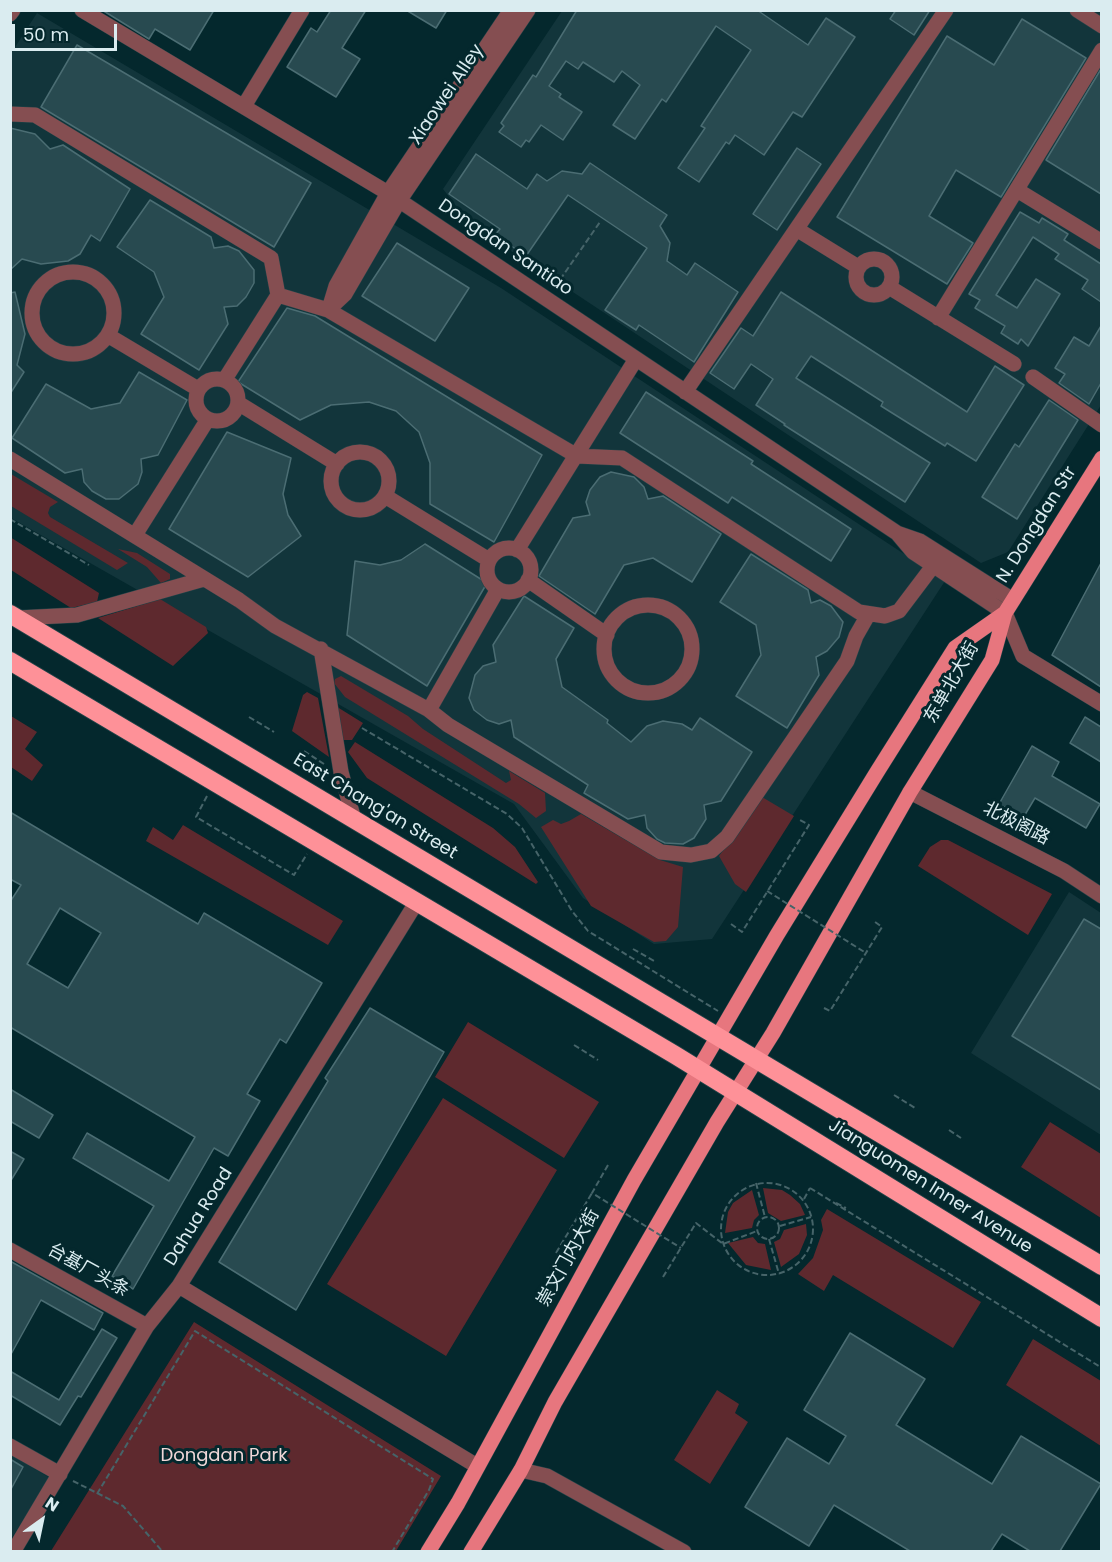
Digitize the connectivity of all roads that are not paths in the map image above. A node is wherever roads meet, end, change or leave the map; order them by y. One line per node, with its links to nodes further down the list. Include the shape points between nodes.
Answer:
1 (82, 10): 9 (street, Dongdan Santiao)
2 (302, 10): 9 (street)
3 (511, 10): 12 (street, Xiaowei Alley)
4 (528, 10): 12 (street, Xiaowei Alley)
5 (946, 10): 13 (street)
6 (1077, 10): 7 (street)
7 (1101, 26)
8 (1101, 50): 11 (street)
9 (243, 106): 12 (street, Dongdan Santiao)
10 (10, 114): 17 (street, via 35,115 271,258)
11 (1017, 190): 14 (street); 19 (street)
12 (393, 197): 18 (street, via 336,286); 21 (street, Dongdan Santiao)
13 (803, 233): 15 (street); 26 (street)
14 (1101, 242)
15 (858, 267): 16 (street, via 855,280 867,294 879,294); 16 (street, via 872,258 884,261 892,276)
16 (889, 287): 19 (street)
17 (278, 295): 18 (street); 24 (street)
18 (328, 310): 30 (street)
19 (935, 316): 22 (street)
20 (109, 336): 20 (street, via 100,345 75,354 50,347 41,339 33,321 33,301 39,289 62,273 90,274 111,294 115,315); 25 (street)
21 (636, 359): 26 (street, Dongdan Santiao); 30 (street)
22 (1014, 364)
23 (1033, 377): 29 (street)
24 (225, 380): 25 (street, via 212,378); 27 (street, via 236,389)
25 (198, 389): 28 (street, via 198,410)
26 (685, 392): 35 (street, Dongdan Santiao)
27 (238, 403): 28 (street, via 227,419); 33 (street)
28 (207, 419): 36 (street)
29 (1101, 425)
30 (577, 456): 37 (street); 44 (street, via 622,458)
31 (1101, 458): 43 (main road, N. Dongdan Str)
32 (10, 459): 36 (street)
33 (337, 464): 34 (street, via 343,457 362,452 380,460 389,477); 34 (street, via 332,472 333,490 344,505 353,509 371,507)
34 (385, 496): 38 (street)
35 (897, 533): 39 (street, Dongdan Santiao, via 913,552); 43 (street, Dongdan Santiao, via 920,541)
36 (135, 535): 40 (street)
37 (517, 550): 38 (street, via 504,548); 41 (street, via 530,566)
38 (489, 560): 42 (street, via 489,577)
39 (933, 566): 43 (street, Dongdan Santiao); 44 (street, via 899,611 885,616)
40 (204, 579): 45 (street, via 77,615); 47 (street, via 275,626)
41 (528, 580): 42 (street, via 517,590); 46 (street)
42 (498, 589): 50 (street)
43 (1009, 606): 49 (street, via 1023,656); 51 (main road, 东单北大街, via 992,660); 55 (main road, 东单北大街, via 955,648)
44 (868, 615): 50 (street, via 847,661 727,837 711,852 661,852)
45 (14, 616): 52 (highway, East Chang'an Street)
46 (607, 635): 46 (street, via 607,663 624,685 637,691 665,690 686,672 692,658 692,643 683,623 667,609 652,605 624,612)
47 (321, 649): 50 (street); 52 (street, via 341,772)
48 (10, 661): 54 (highway)
49 (1101, 704)
50 (429, 710)
51 (910, 792): 53 (street, 北极阁路, via 1064,872); 56 (main road, 东单北大街)
52 (354, 820): 55 (highway, East Chang'an Street)
53 (1101, 896)
54 (416, 903): 57 (highway); 61 (street, Dahua Road)
55 (719, 1035): 56 (highway, East Chang'an Street); 57 (main road, 崇文门内大街)
56 (757, 1058): 58 (main road, 东单北大街); 60 (highway, Jianguomen Inner Avenue)
57 (699, 1069): 58 (highway, Jianguomen Inner Avenue); 65 (main road, 崇文门内大街)
58 (736, 1092): 62 (highway, Jianguomen Inner Avenue); 66 (main road, via 555,1402)
59 (10, 1250): 63 (street, 台基厂头条)
60 (1101, 1266)
61 (179, 1286): 63 (street, Dahua Road); 65 (street)
62 (1101, 1318)
63 (147, 1326): 67 (street, Dahua Road)
64 (10, 1446): 67 (street)
65 (477, 1466): 69 (main road, 崇文门内大街)
66 (521, 1470): 70 (main road); 71 (street, via 547,1476)
67 (60, 1474): 68 (street, Dahua Road)
68 (13, 1551)
69 (428, 1551)
70 (471, 1551)
71 (684, 1551)

